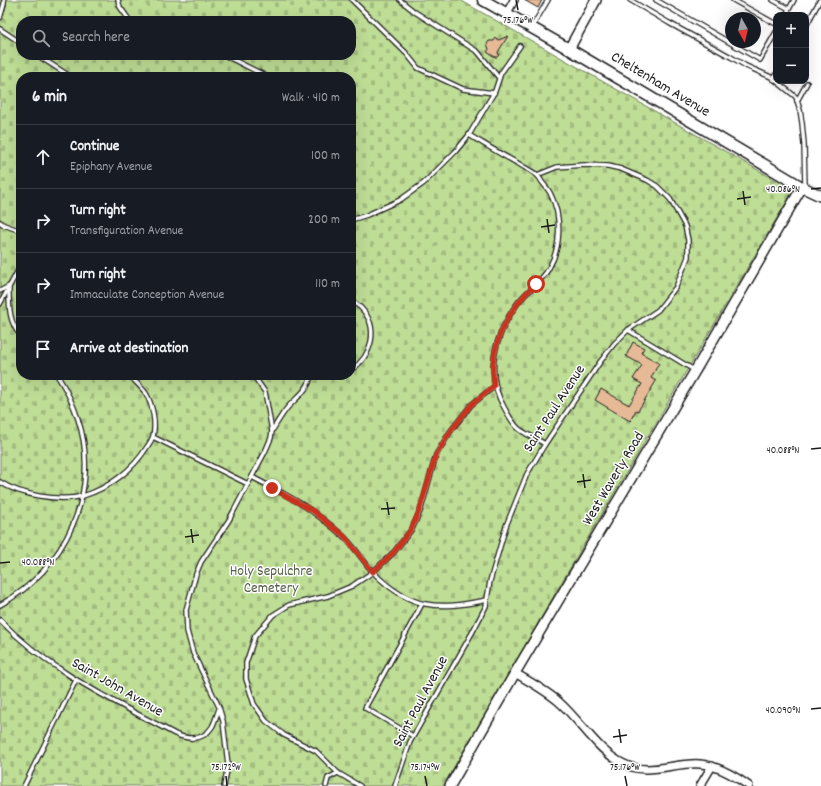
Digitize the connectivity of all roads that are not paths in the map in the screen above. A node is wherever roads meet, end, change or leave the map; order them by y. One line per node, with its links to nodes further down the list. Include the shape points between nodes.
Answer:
1 (4, 0): 19 (lane)
2 (118, 0): 18 (lane)
3 (352, 0): 36 (lane, via 418,68 463,89)
4 (400, 0): 32 (lane, via 478,52)
5 (483, 0): 17 (main road, Cheltenham Avenue)
6 (514, 0): 17 (street)
7 (548, 0): 22 (lane)
8 (596, 0): 27 (street)
9 (630, 0): 33 (lane, via 698,40)
10 (656, 0): 24 (lane, via 760,60)
11 (732, 0): 21 (lane)
12 (772, 0): 15 (lane)
13 (794, 0): 15 (lane)
14 (820, 0): 20 (lane)
15 (789, 9): 16 (lane)
16 (788, 12)
17 (507, 13): 22 (main road, Cheltenham Avenue)
18 (126, 16)
19 (0, 18)
20 (809, 20)
21 (773, 22)
22 (532, 28): 27 (main road, Cheltenham Avenue)
23 (0, 29): 25 (lane)
24 (773, 37)
25 (16, 40)
26 (520, 46): 32 (lane)
27 (569, 49): 40 (main road, Cheltenham Avenue)
28 (45, 60): 30 (lane)
29 (234, 60): 31 (lane)
30 (63, 72)
31 (258, 72)
32 (499, 78): 36 (lane)
33 (773, 79)
34 (779, 84): 37 (lane, via 796,97)
35 (806, 84): 37 (lane)
36 (494, 93): 38 (lane)
37 (797, 101): 40 (lane, via 804,137)
38 (469, 135): 39 (lane); 42 (lane, via 424,183 400,200)
39 (537, 175): 51 (lane, Saint Paul Avenue, via 557,167 608,166 647,180 670,199 685,226 688,240 686,265 676,287 658,310); 58 (lane, via 551,193 554,203 558,219 557,246 548,269 517,304 504,325 493,365)
40 (803, 187): 41 (main road, Cheltenham Avenue); 53 (street, West Waverly Road)
41 (821, 196)
42 (356, 218)
43 (0, 222): 44 (lane)
44 (16, 229)
45 (16, 274): 46 (lane)
46 (9, 286): 47 (lane); 48 (lane); 50 (lane, via 9,304)
47 (0, 291)
48 (0, 304)
49 (356, 304): 52 (lane, via 368,318 371,343 367,354)
50 (16, 328)
51 (628, 330): 53 (lane); 61 (lane, Saint Paul Avenue, via 600,362)
52 (356, 367)
53 (695, 371): 71 (street, West Waverly Road)
54 (61, 380): 65 (lane, via 79,420 84,445)
55 (134, 380): 60 (lane, via 146,394 154,416)
56 (256, 380): 59 (lane, via 264,392)
57 (310, 380): 59 (lane, via 304,392 287,408)
58 (494, 386): 61 (lane, via 503,406 519,428); 66 (lane, via 471,405 450,432 436,455 412,528 394,552)
59 (272, 431): 62 (lane, via 266,452)
60 (153, 437): 64 (lane); 65 (lane, via 141,457 124,475)
61 (545, 444): 67 (lane, Saint Paul Avenue, via 528,474 506,526)
62 (252, 477): 64 (lane); 66 (lane, via 313,511 344,536)
63 (0, 482): 65 (lane, via 8,488 32,495 58,498)
64 (248, 484): 73 (lane, via 229,520 201,562 186,610 187,631 193,653)
65 (82, 496): 69 (lane, via 72,526 50,564 33,583)
66 (373, 572): 68 (lane, via 397,593); 76 (lane, via 352,586 328,596 289,605 273,615 255,636 246,663 246,679 254,704 266,722 284,735 316,751)
67 (487, 600): 68 (lane, via 445,606); 74 (lane, Saint Paul Avenue, via 472,632)
68 (422, 604): 74 (lane, via 365,708)
69 (0, 605)
70 (0, 620): 72 (lane, Saint John Avenue, via 31,649)
71 (515, 673): 75 (street, via 545,690 609,755 626,765 649,770 691,764); 82 (street, West Waverly Road)
72 (76, 680): 73 (lane, Saint John Avenue, via 186,739 204,735 212,726); 77 (lane)
73 (219, 708): 78 (lane, via 228,765)
74 (413, 736): 81 (lane, Saint Paul Avenue)
75 (712, 766): 83 (street); 84 (street)
76 (338, 773): 79 (lane, via 328,778); 80 (lane)
77 (24, 786)
78 (224, 786)
79 (326, 786)
80 (360, 786)
81 (395, 786)
82 (450, 786)
83 (700, 786)
84 (750, 786)

